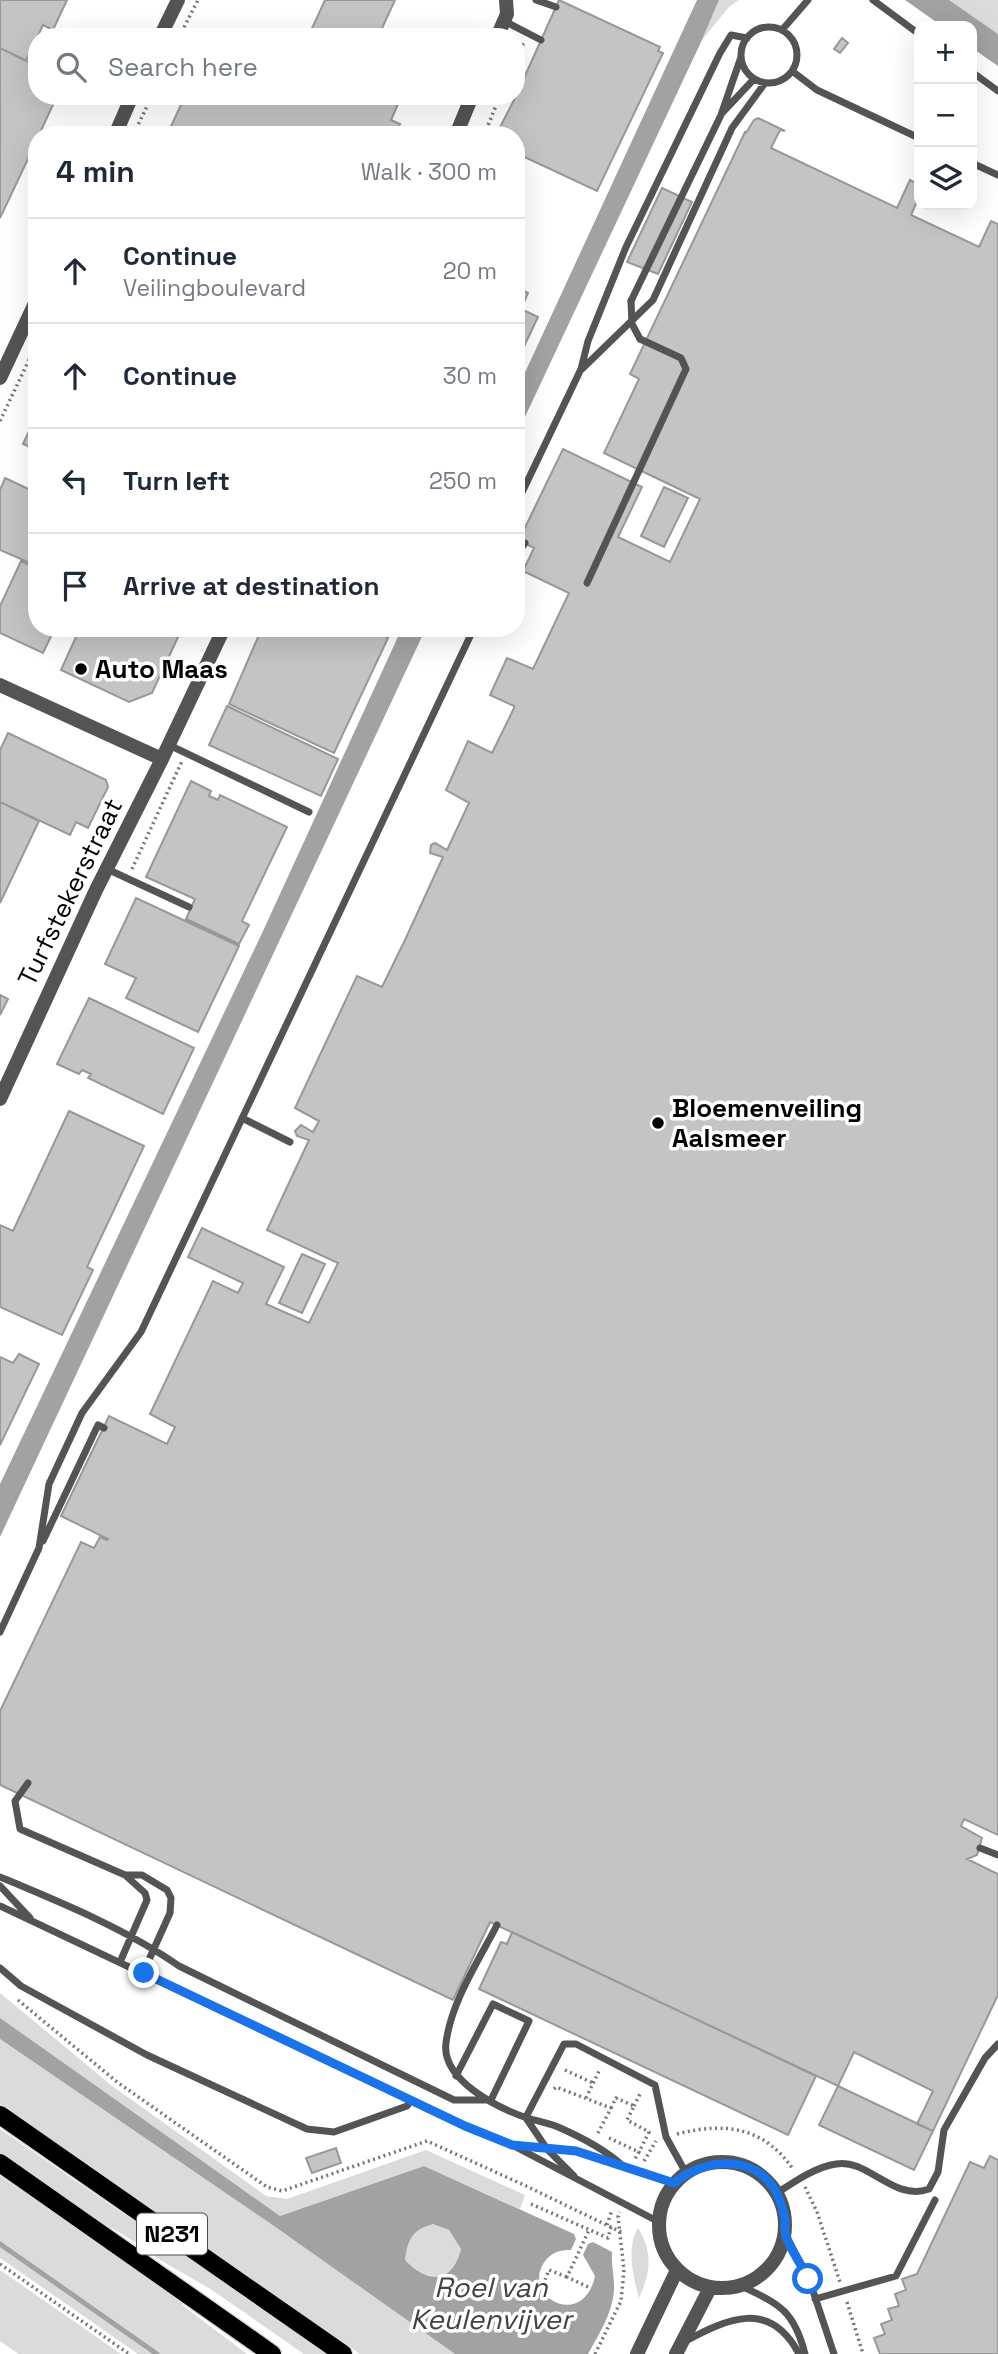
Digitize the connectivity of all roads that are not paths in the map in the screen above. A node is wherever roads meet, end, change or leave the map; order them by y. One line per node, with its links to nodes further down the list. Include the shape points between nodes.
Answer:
1 (178, 0): 8 (street)
2 (506, 0): 7 (street)
3 (537, 0): 6 (lane)
4 (808, 0): 11 (lane)
5 (873, 0): 12 (lane)
6 (556, 7)
7 (504, 20): 9 (street); 10 (lane)
8 (164, 28)
9 (501, 28)
10 (519, 28)
11 (782, 30): 14 (lane, via 765,27); 17 (lane, via 794,41 797,58)
12 (914, 30)
13 (525, 31): 15 (lane)
14 (747, 38): 16 (lane); 31 (lane, via 731,35 720,53 626,247 588,341)
15 (541, 40)
16 (741, 57): 19 (lane); 24 (lane)
17 (792, 71): 20 (lane, via 776,83); 27 (lane, via 817,90)
18 (977, 75): 21 (lane)
19 (754, 79): 20 (lane); 24 (lane)
20 (765, 83): 31 (lane, via 732,128 653,300)
21 (998, 90)
22 (128, 105): 25 (street)
23 (468, 105): 26 (street)
24 (721, 115): 34 (lane, bridge, via 631,301 632,324 640,339 681,358 686,369)
25 (119, 126)
26 (460, 126)
27 (914, 136)
28 (977, 165): 29 (lane)
29 (998, 175)
30 (28, 318): 32 (street)
31 (582, 369): 33 (lane)
32 (0, 378)
33 (525, 486)
34 (587, 583)
35 (220, 637): 38 (street, Turfstekerstraat)
36 (470, 637): 44 (lane)
37 (0, 685): 39 (street)
38 (169, 745): 39 (street, Turfstekerstraat); 40 (lane)
39 (162, 759): 41 (street, Turfstekerstraat)
40 (309, 812)
41 (108, 866): 42 (lane); 43 (street, Turfstekerstraat)
42 (189, 907)
43 (0, 1099)
44 (242, 1118): 45 (lane); 47 (lane, via 141,1332 82,1413 49,1484)
45 (290, 1142)
46 (104, 1428): 47 (lane, via 98,1425)
47 (39, 1548): 48 (lane)
48 (0, 1632)
49 (28, 1783): 52 (lane, via 15,1801 20,1829)
50 (980, 1848): 51 (lane)
51 (998, 1855)
52 (125, 1875): 58 (lane, via 148,1900); 59 (lane, via 142,1875 172,1898)
53 (0, 1877): 58 (lane)
54 (0, 1886): 56 (lane)
55 (0, 1906): 56 (lane)
56 (35, 1924): 60 (lane)
57 (497, 1925): 64 (lane, via 453,2015 445,2046)
58 (131, 1937): 59 (lane); 60 (lane)
59 (153, 1948): 62 (lane); 66 (lane, via 179,1966 454,2100)
60 (120, 1962): 62 (lane)
61 (0, 1968): 65 (lane, via 21,1986 147,2055 307,2129 334,2132 407,2106)
62 (144, 1973): 65 (lane)
63 (998, 2044): 76 (lane, via 985,2058 944,2130 938,2172 929,2189 909,2193 837,2163)
64 (456, 2076): 66 (lane); 66 (lane, via 493,2004 529,2021)
65 (411, 2100): 69 (lane)
66 (491, 2101): 68 (lane)
67 (0, 2115): 86 (main road, N231)
68 (526, 2117): 70 (lane); 72 (lane, via 608,2152); 73 (lane, via 564,2044 569,2043 655,2085 666,2137)
69 (512, 2145): 70 (lane); 74 (lane)
70 (547, 2149): 72 (lane, via 576,2151); 74 (lane)
71 (0, 2163): 85 (main road, N231)
72 (622, 2165): 75 (lane)
73 (686, 2173): 75 (street); 76 (street, via 710,2163 736,2163 766,2179)
74 (579, 2182): 78 (lane)
75 (674, 2183): 78 (street, via 663,2201)
76 (776, 2193): 79 (street, via 785,2217)
77 (935, 2200): 83 (lane, via 896,2276)
78 (659, 2222): 80 (street, via 663,2248)
79 (785, 2234): 81 (street, via 777,2257 762,2275); 83 (lane)
80 (677, 2270): 82 (street); 87 (street)
81 (741, 2286): 82 (street); 89 (lane, via 790,2316)
82 (710, 2288): 84 (street)
83 (816, 2299): 90 (lane)
84 (678, 2349): 88 (lane, via 711,2327 752,2317 783,2330)
85 (272, 2354)
86 (343, 2354)
87 (637, 2354)
88 (799, 2354)
89 (805, 2354)
90 (834, 2354)

